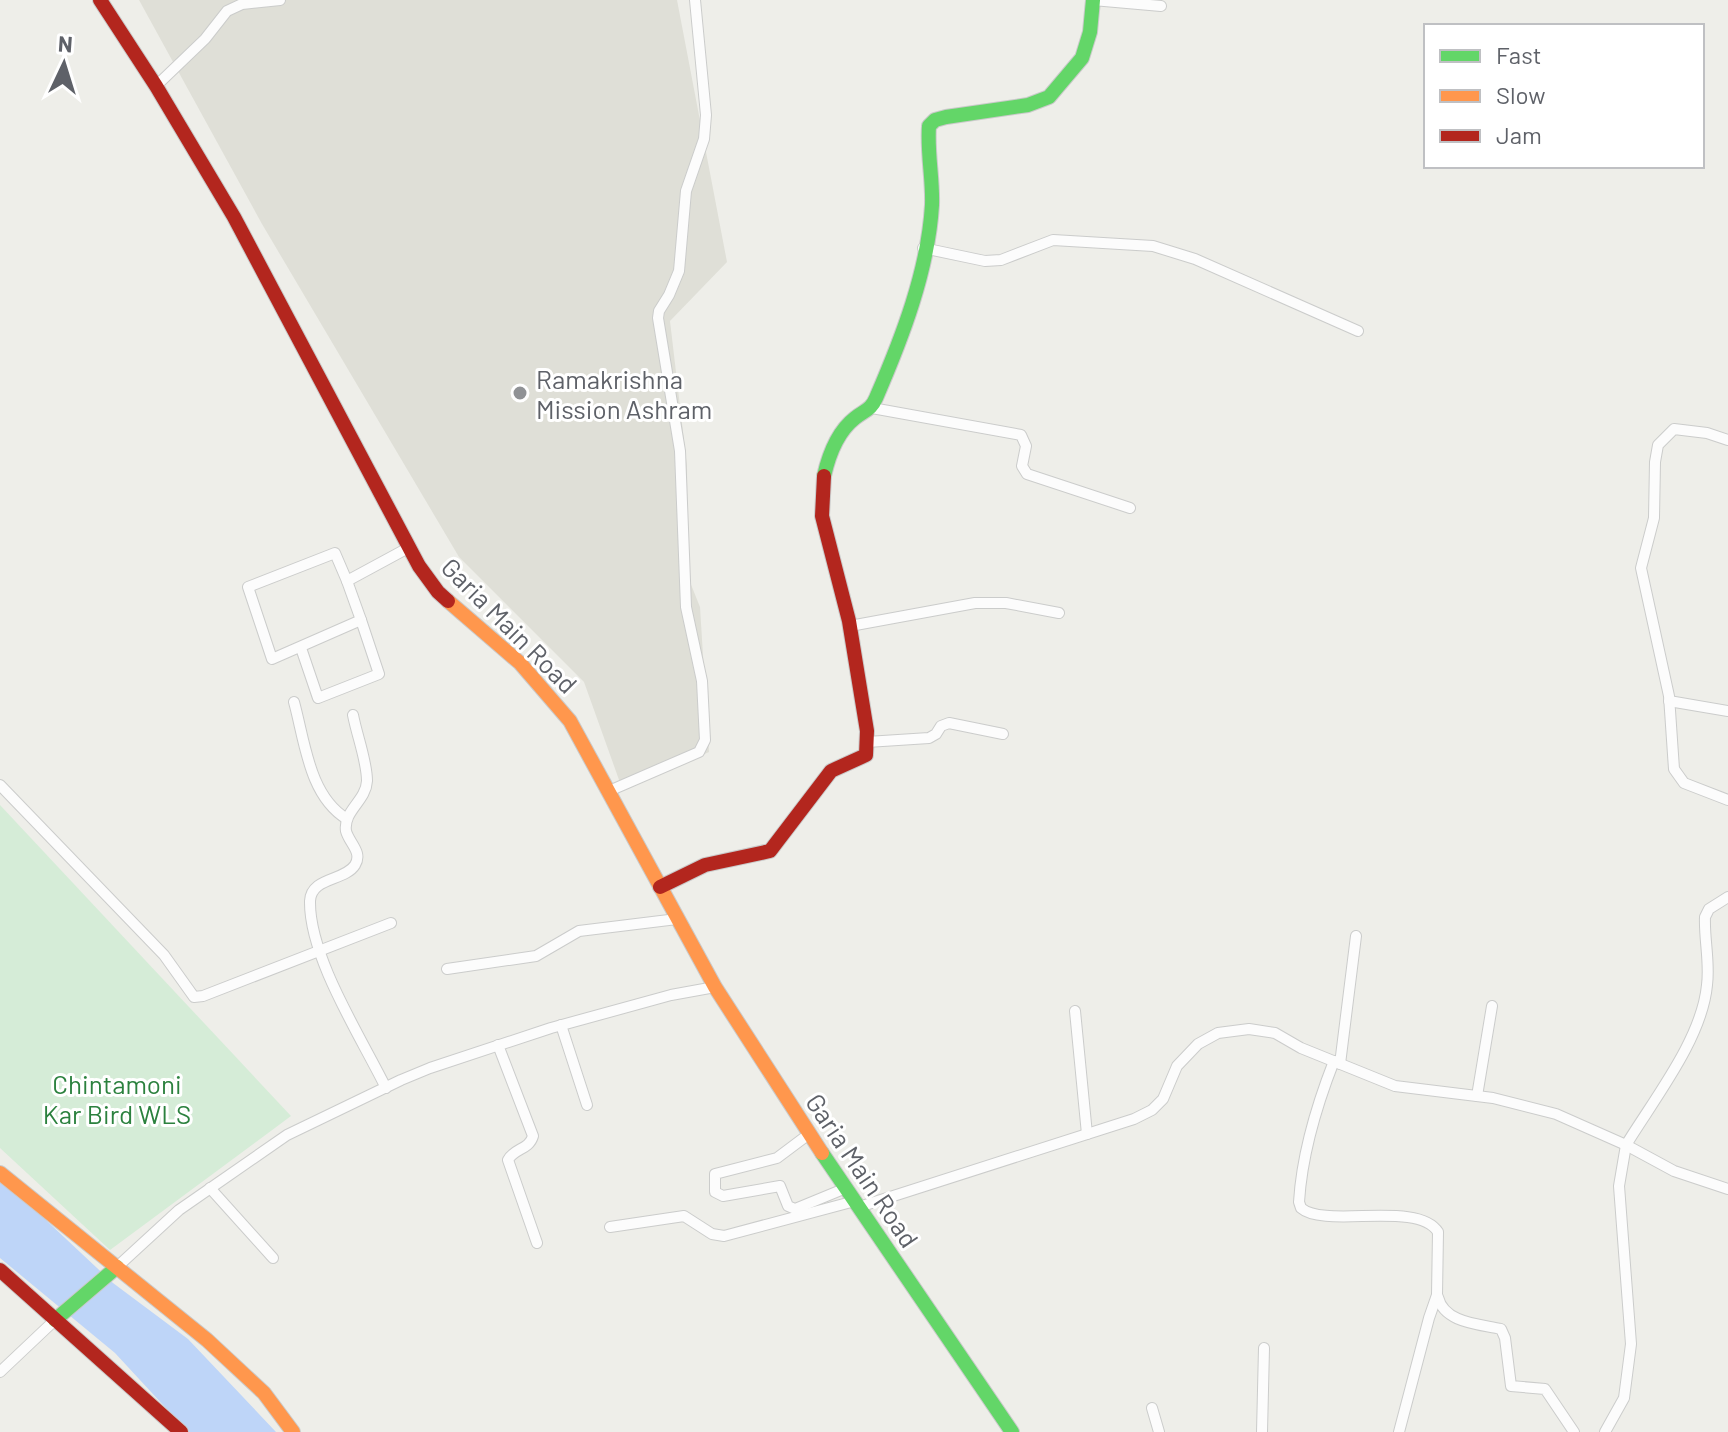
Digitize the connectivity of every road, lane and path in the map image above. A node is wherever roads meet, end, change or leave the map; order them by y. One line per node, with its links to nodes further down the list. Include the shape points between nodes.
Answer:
1 (100, 0): 6 (main road, Garia Main Road)
2 (280, 0): 6 (street, via 227,11)
3 (695, 0): 25 (street, via 704,139 686,191 679,271 658,318 677,424 683,578 702,681 705,740 699,752)
4 (1093, 0): 5 (street); 7 (main road, via 1082,58 1045,100 946,117 929,126 931,210)
5 (1161, 6)
6 (156, 86): 12 (main road, Garia Main Road, via 234,217)
7 (923, 248): 8 (street, via 985,261 1053,240 1153,246 1195,259); 9 (main road, via 899,337)
8 (1358, 331)
9 (872, 408): 11 (street, via 1021,435 1027,474); 16 (main road, via 843,428 832,446 822,494 824,531)
10 (1728, 440): 18 (street, via 1674,429 1658,445 1654,518 1641,568)
11 (1130, 508)
12 (408, 548): 13 (street); 25 (main road, Garia Main Road, via 438,592 549,694)
13 (347, 581): 15 (street); 17 (street, via 335,553 248,587 271,657)
14 (1059, 613): 16 (street, via 975,603)
15 (361, 620): 17 (street); 17 (street, via 377,676 318,698)
16 (850, 626): 23 (main road)
17 (301, 648)
18 (1669, 701): 20 (street); 26 (street, via 1676,775)
19 (294, 702): 27 (street, via 317,785 334,811)
20 (1728, 711)
21 (353, 715): 27 (street, via 367,782)
22 (1003, 734): 23 (street, via 949,723 929,738)
23 (867, 742): 28 (main road, via 862,760 831,771 770,851 705,865)
24 (0, 785): 33 (street, via 164,955 194,997)
25 (609, 791): 28 (main road, Garia Main Road)
26 (1728, 800)
27 (347, 819): 33 (street, via 346,832 358,860 353,868 316,887 310,899)
28 (660, 887): 30 (main road, Garia Main Road)
29 (1728, 897): 46 (street, via 1705,917 1704,1006 1689,1041)
30 (677, 919): 34 (street, via 579,931 536,956); 35 (main road, Garia Main Road)
31 (391, 923): 33 (street)
32 (1356, 936): 40 (street)
33 (318, 952): 41 (street)
34 (447, 969)
35 (715, 987): 38 (street); 44 (main road, Garia Main Road)
36 (1492, 1006): 42 (street)
37 (1075, 1011): 45 (street)
38 (561, 1025): 39 (street); 43 (street)
39 (498, 1045): 41 (street); 53 (street, via 533,1136 508,1160)
40 (1337, 1063): 42 (street, via 1395,1086); 45 (street, via 1275,1033 1218,1033 1177,1066 1163,1099 1152,1110); 57 (street, via 1319,1099 1304,1154 1301,1208 1317,1216 1377,1214 1428,1222 1438,1232)
41 (386, 1088): 48 (street, via 287,1135)
42 (1477, 1096): 46 (street, via 1556,1114)
43 (587, 1105)
44 (809, 1134): 49 (main road, Garia Main Road); 49 (street, via 777,1158 715,1174 715,1192 723,1196 780,1186 788,1206 795,1209)
45 (1087, 1134): 51 (street)
46 (1626, 1145): 50 (street, via 1674,1171); 69 (street, via 1619,1186 1631,1344 1624,1398)
47 (0, 1173): 55 (main road)
48 (210, 1188): 54 (street); 55 (street)
49 (846, 1188): 51 (main road, Garia Main Road)
50 (1728, 1189)
51 (857, 1204): 52 (street, via 724,1236 684,1216); 62 (main road, Garia Main Road)
52 (610, 1227)
53 (537, 1243)
54 (273, 1258)
55 (117, 1267): 58 (main road); 64 (main road, via 223,1354 264,1393)
56 (0, 1270): 58 (main road)
57 (1437, 1295): 67 (street); 68 (street, via 1453,1317 1501,1329 1511,1386 1545,1389)
58 (55, 1320): 60 (street); 63 (main road)
59 (1264, 1348): 66 (street)
60 (0, 1372)
61 (1152, 1408): 65 (street)
62 (1007, 1430)
63 (181, 1432)
64 (293, 1432)
65 (1159, 1432)
66 (1262, 1432)
67 (1399, 1432)
68 (1574, 1432)
69 (1605, 1432)

